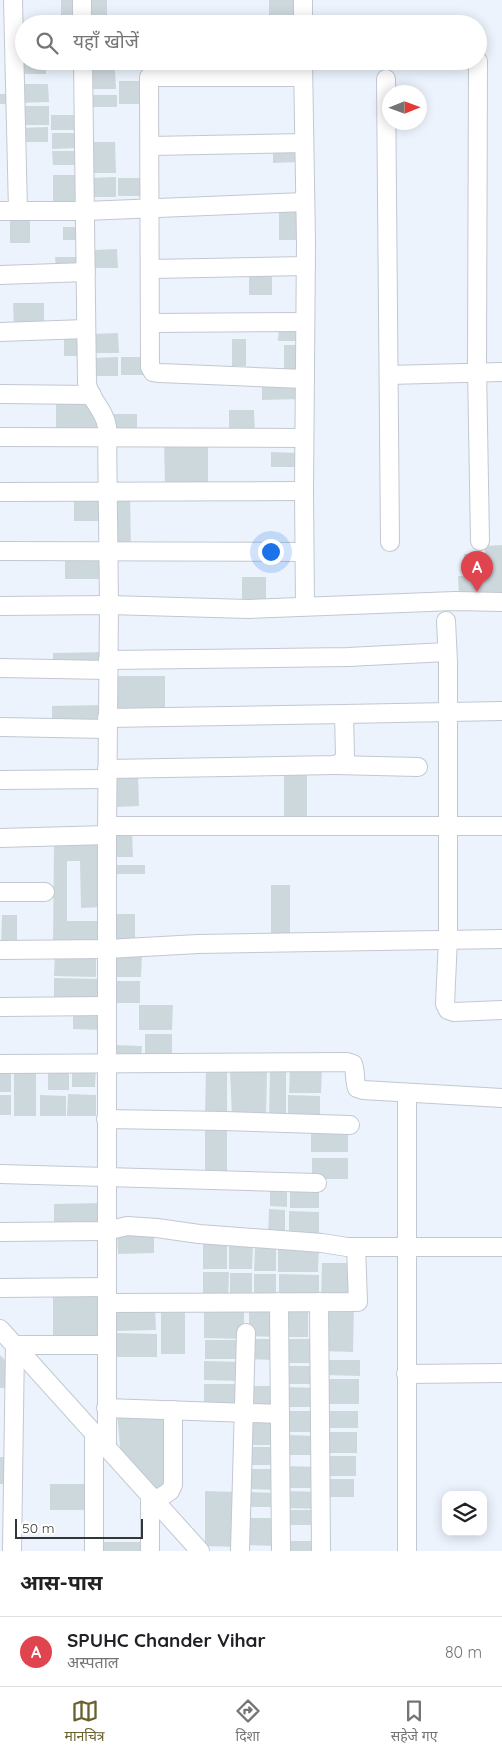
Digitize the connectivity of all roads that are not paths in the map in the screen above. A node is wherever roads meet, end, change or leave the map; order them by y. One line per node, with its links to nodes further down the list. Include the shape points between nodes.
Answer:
1 (13, 0): 16 (street)
2 (82, 0): 4 (street)
3 (302, 0): 5 (street)
4 (82, 15)
5 (302, 15)
6 (82, 70): 17 (street)
7 (284, 70): 12 (street, via 149,77)
8 (303, 70): 11 (street)
9 (478, 70): 27 (street)
10 (386, 79): 28 (street)
11 (304, 143): 12 (street); 13 (street)
12 (150, 146): 14 (street)
13 (305, 202): 14 (street); 18 (street)
14 (150, 209): 17 (street); 19 (street)
15 (0, 211): 16 (street)
16 (18, 211): 17 (street)
17 (85, 211): 20 (street)
18 (306, 266): 19 (street); 22 (street)
19 (151, 269): 23 (street)
20 (86, 272): 21 (street); 24 (street)
21 (0, 275)
22 (305, 322): 23 (street); 29 (street)
23 (151, 323): 29 (street, via 152,372)
24 (86, 329): 25 (street); 31 (street, via 87,383)
25 (0, 332)
26 (502, 372): 27 (street)
27 (477, 373): 28 (street); 39 (street)
28 (389, 375): 38 (street)
29 (305, 379): 34 (street)
30 (0, 394): 31 (street)
31 (92, 395): 33 (street, via 106,420)
32 (0, 437): 33 (street)
33 (107, 438): 34 (street); 37 (street)
34 (304, 438): 35 (street)
35 (304, 491): 37 (street); 42 (street)
36 (0, 492): 37 (street)
37 (108, 493): 41 (street)
38 (390, 542)
39 (480, 542)
40 (0, 551): 41 (street)
41 (108, 551): 42 (street); 44 (street)
42 (304, 552): 46 (street)
43 (502, 602): 46 (street)
44 (109, 605): 45 (street); 46 (street, via 248,609); 49 (street)
45 (0, 606)
46 (305, 606)
47 (446, 621): 48 (street)
48 (447, 652): 49 (street); 51 (street)
49 (108, 665): 50 (street); 54 (street)
50 (0, 668)
51 (447, 711): 52 (street); 53 (street); 61 (street)
52 (502, 711)
53 (344, 714): 54 (street); 56 (street, via 346,756)
54 (107, 724): 55 (street); 58 (street)
55 (0, 727)
56 (336, 765): 57 (street); 58 (street)
57 (418, 768)
58 (107, 774): 59 (street); 62 (street)
59 (0, 780)
60 (502, 826): 61 (street)
61 (448, 827): 62 (street); 66 (street)
62 (107, 830): 63 (street); 68 (street)
63 (0, 838)
64 (0, 892): 65 (street)
65 (45, 892)
66 (448, 939): 67 (street); 68 (street); 72 (street, via 445,1004 448,1010)
67 (502, 939)
68 (107, 949): 69 (street); 70 (street)
69 (0, 950)
70 (107, 1006): 71 (street); 73 (street)
71 (0, 1007)
72 (502, 1010)
73 (107, 1063): 74 (street); 75 (street, via 347,1062 353,1064 357,1088); 77 (street)
74 (0, 1064)
75 (407, 1094): 76 (street); 85 (street)
76 (502, 1098)
77 (106, 1119): 78 (street); 80 (street)
78 (350, 1124)
79 (0, 1174): 80 (street)
80 (106, 1177): 81 (street); 82 (street)
81 (317, 1183)
82 (106, 1231): 83 (street); 86 (street, via 127,1226 157,1228); 88 (street)
83 (0, 1232)
84 (502, 1246): 85 (street)
85 (406, 1247): 86 (street); 95 (street)
86 (356, 1248): 90 (street, via 358,1302)
87 (0, 1288): 88 (street)
88 (106, 1295): 89 (street); 94 (street)
89 (279, 1302): 90 (street); 100 (street)
90 (319, 1302): 110 (street)
91 (0, 1329): 93 (street)
92 (246, 1333): 99 (street)
93 (15, 1345): 94 (street); 101 (street); 104 (street)
94 (106, 1345): 97 (street)
95 (406, 1374): 96 (street); 111 (street)
96 (502, 1374)
97 (106, 1408): 98 (street); 102 (street)
98 (173, 1410): 99 (street); 103 (street, via 172,1485 170,1490)
99 (244, 1413): 100 (street); 108 (street)
100 (280, 1414): 109 (street)
101 (94, 1433): 102 (street); 105 (street)
102 (106, 1447): 103 (street)
103 (153, 1498): 106 (street); 107 (street)
104 (12, 1551)
105 (94, 1551)
106 (150, 1551)
107 (200, 1551)
108 (240, 1551)
109 (281, 1551)
110 (321, 1551)
111 (407, 1551)

